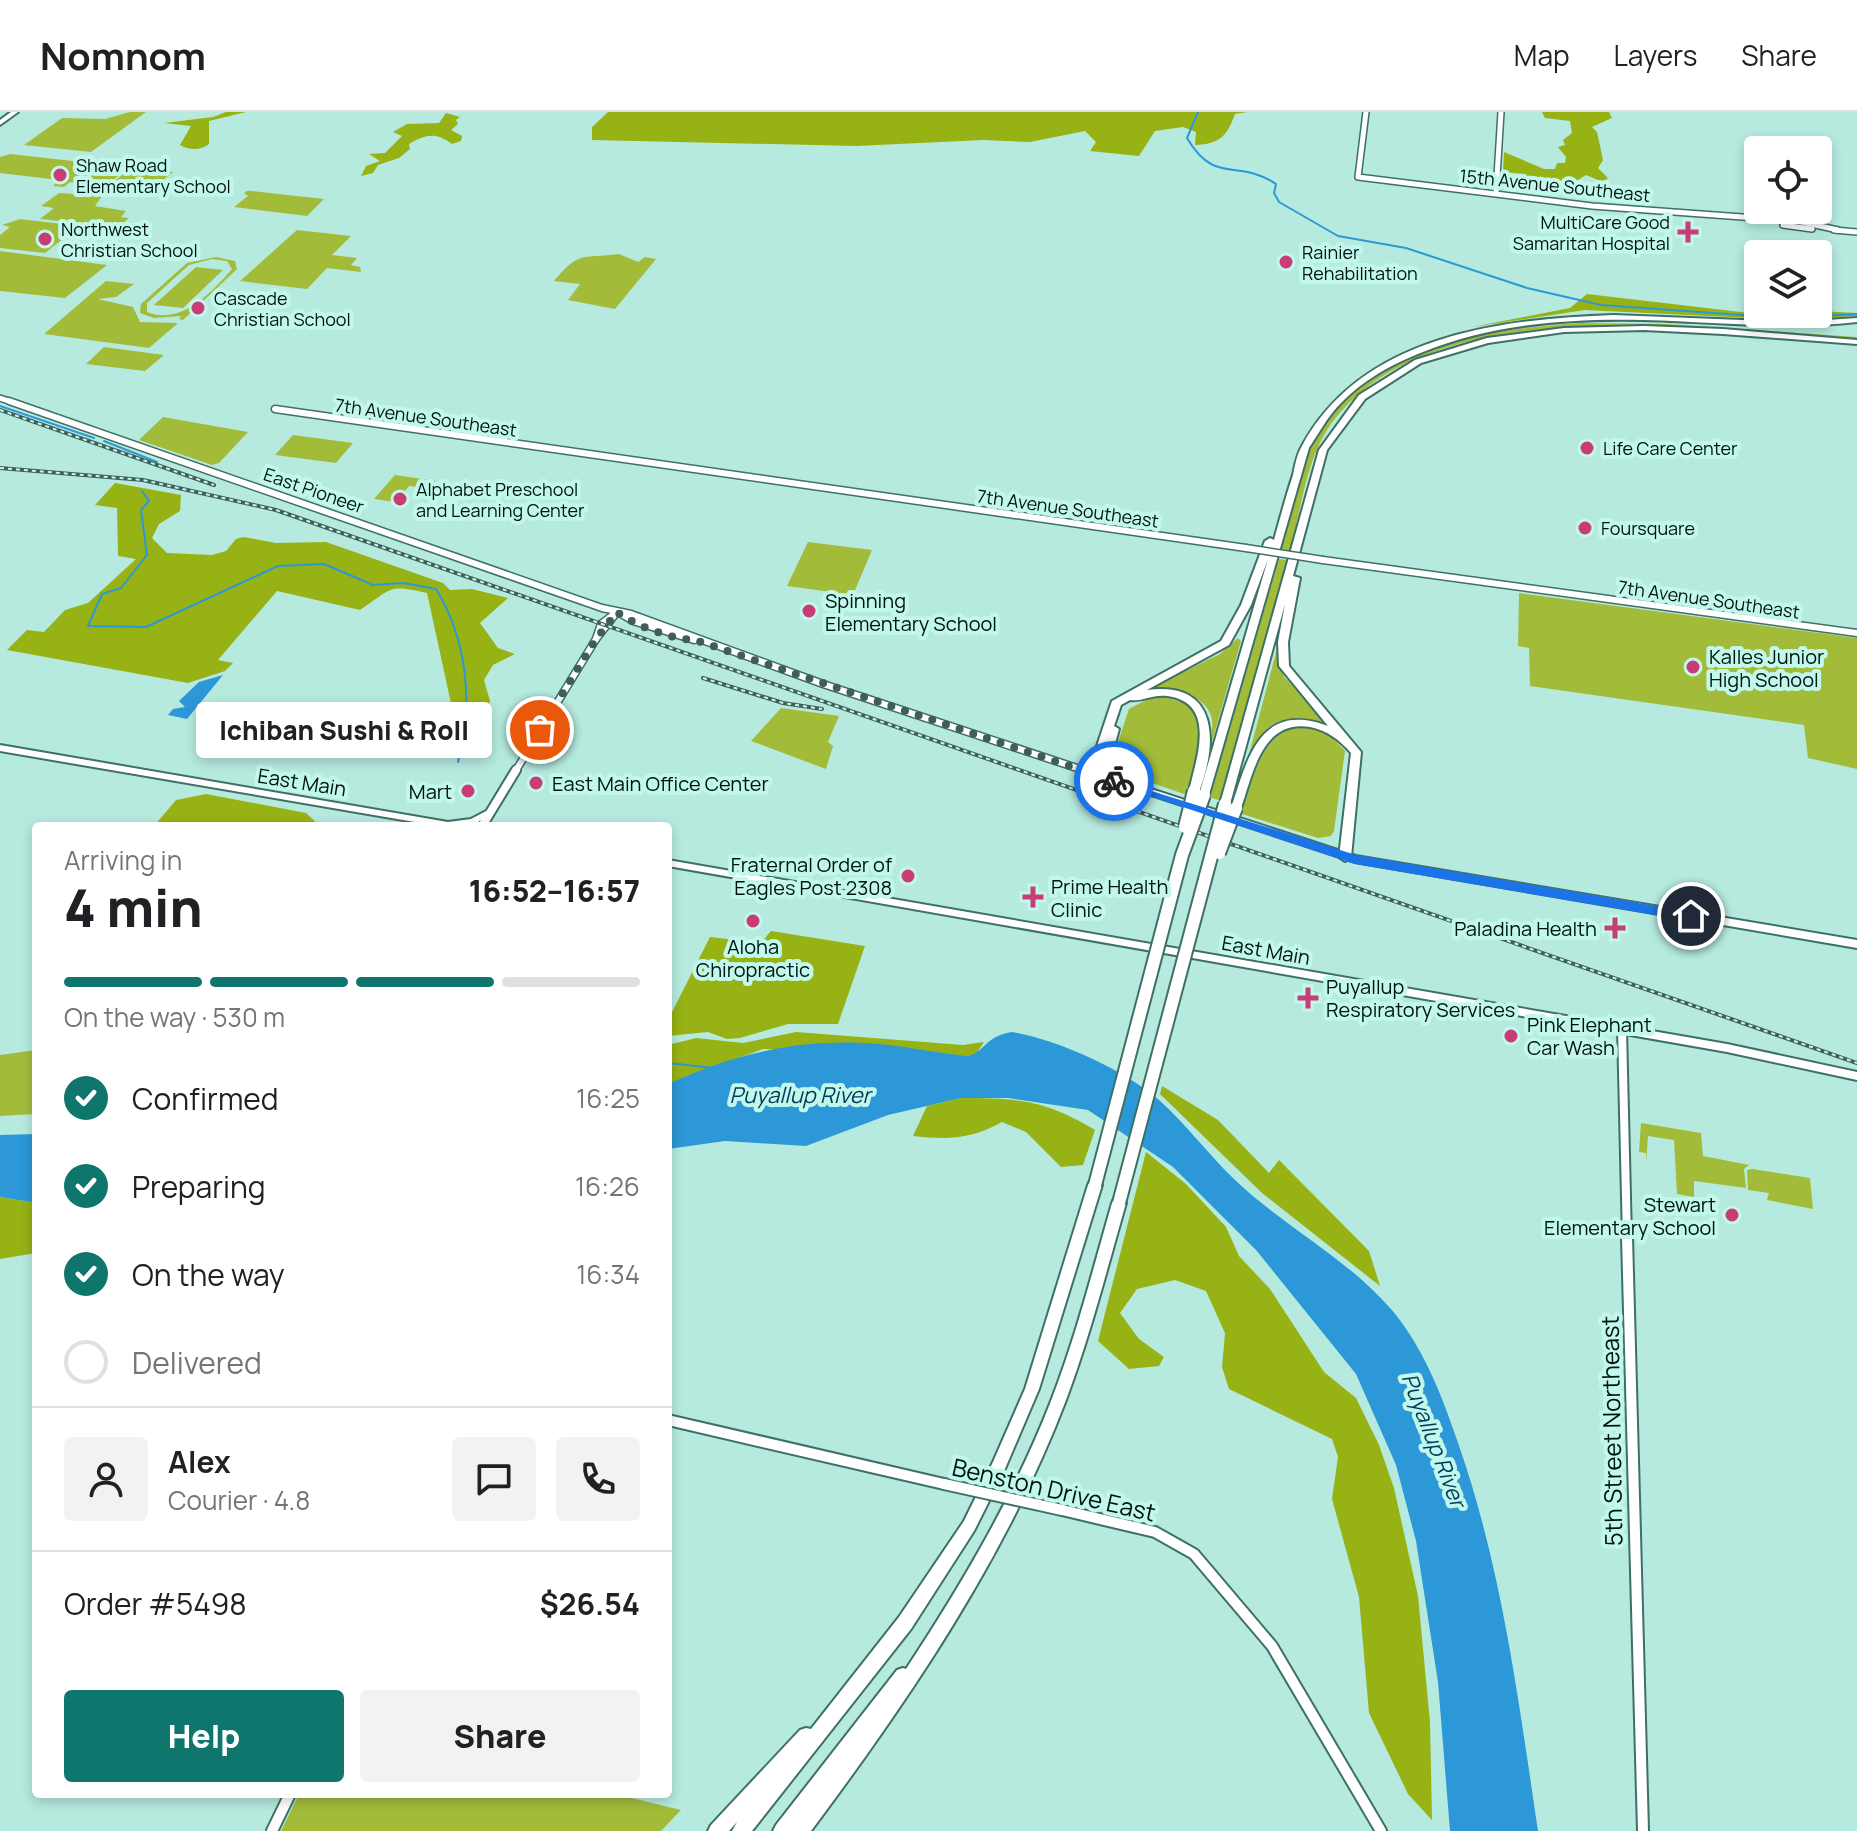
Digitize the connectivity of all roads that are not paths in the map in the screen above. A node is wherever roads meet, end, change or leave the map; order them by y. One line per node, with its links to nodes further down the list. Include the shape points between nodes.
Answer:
1 (15, 112): 4 (main road)
2 (1366, 112): 5 (street, 15th Avenue Southeast, via 1358,177)
3 (1501, 112): 5 (street)
4 (0, 123)
5 (1496, 193): 6 (street, 15th Avenue Southeast)
6 (1857, 232)
7 (1589, 319): 8 (highway, via 1789,325); 10 (highway); 15 (highway, via 1479,332 1416,352 1368,376 1320,420)
8 (1857, 320)
9 (1648, 328): 11 (highway); 12 (highway); 16 (highway, via 1534,332 1472,344 1411,366 1367,394 1337,423)
10 (1857, 334)
11 (1857, 342)
12 (1857, 351)
13 (0, 398): 17 (street, East Pioneer)
14 (275, 409): 18 (street, 7th Avenue Southeast, bridge)
15 (1291, 495): 20 (highway, via 1231,636 1210,653 1116,703); 21 (highway)
16 (1310, 497): 22 (highway); 27 (highway, via 1283,661 1291,678 1356,752)
17 (617, 612): 20 (street, East Pioneer, via 684,640); 23 (street)
18 (1857, 633)
19 (0, 748): 24 (main road, East Main)
20 (1097, 775): 21 (highway, via 1126,703 1145,693 1165,693 1193,702 1207,720); 27 (main road, East Pioneer)
21 (1199, 793): 34 (highway, bridge, via 1095,1185 1032,1389 969,1526 905,1623)
22 (1230, 806): 27 (highway, via 1270,730 1292,723 1327,729 1343,741 1351,757); 33 (highway, bridge, via 1195,911 1119,1203 1048,1427 1000,1531)
23 (490, 812): 25 (main road); 26 (street)
24 (432, 822)
25 (473, 822)
26 (484, 822)
27 (1341, 856): 29 (main road, East Pioneer)
28 (672, 864): 30 (main road, East Main)
29 (1857, 944)
30 (1622, 1029): 31 (main road, East Main); 42 (street, 5th Street Northeast)
31 (1857, 1076)
32 (672, 1421): 41 (street, Benston Drive East, bridge, via 1155,1532 1194,1554 1272,1646)
33 (937, 1633): 39 (highway); 40 (highway, via 899,1695)
34 (832, 1712): 37 (highway); 38 (highway)
35 (288, 1798): 36 (street)
36 (272, 1831)
37 (717, 1831)
38 (741, 1831)
39 (782, 1831)
40 (800, 1831)
41 (1381, 1831)
42 (1643, 1831)

